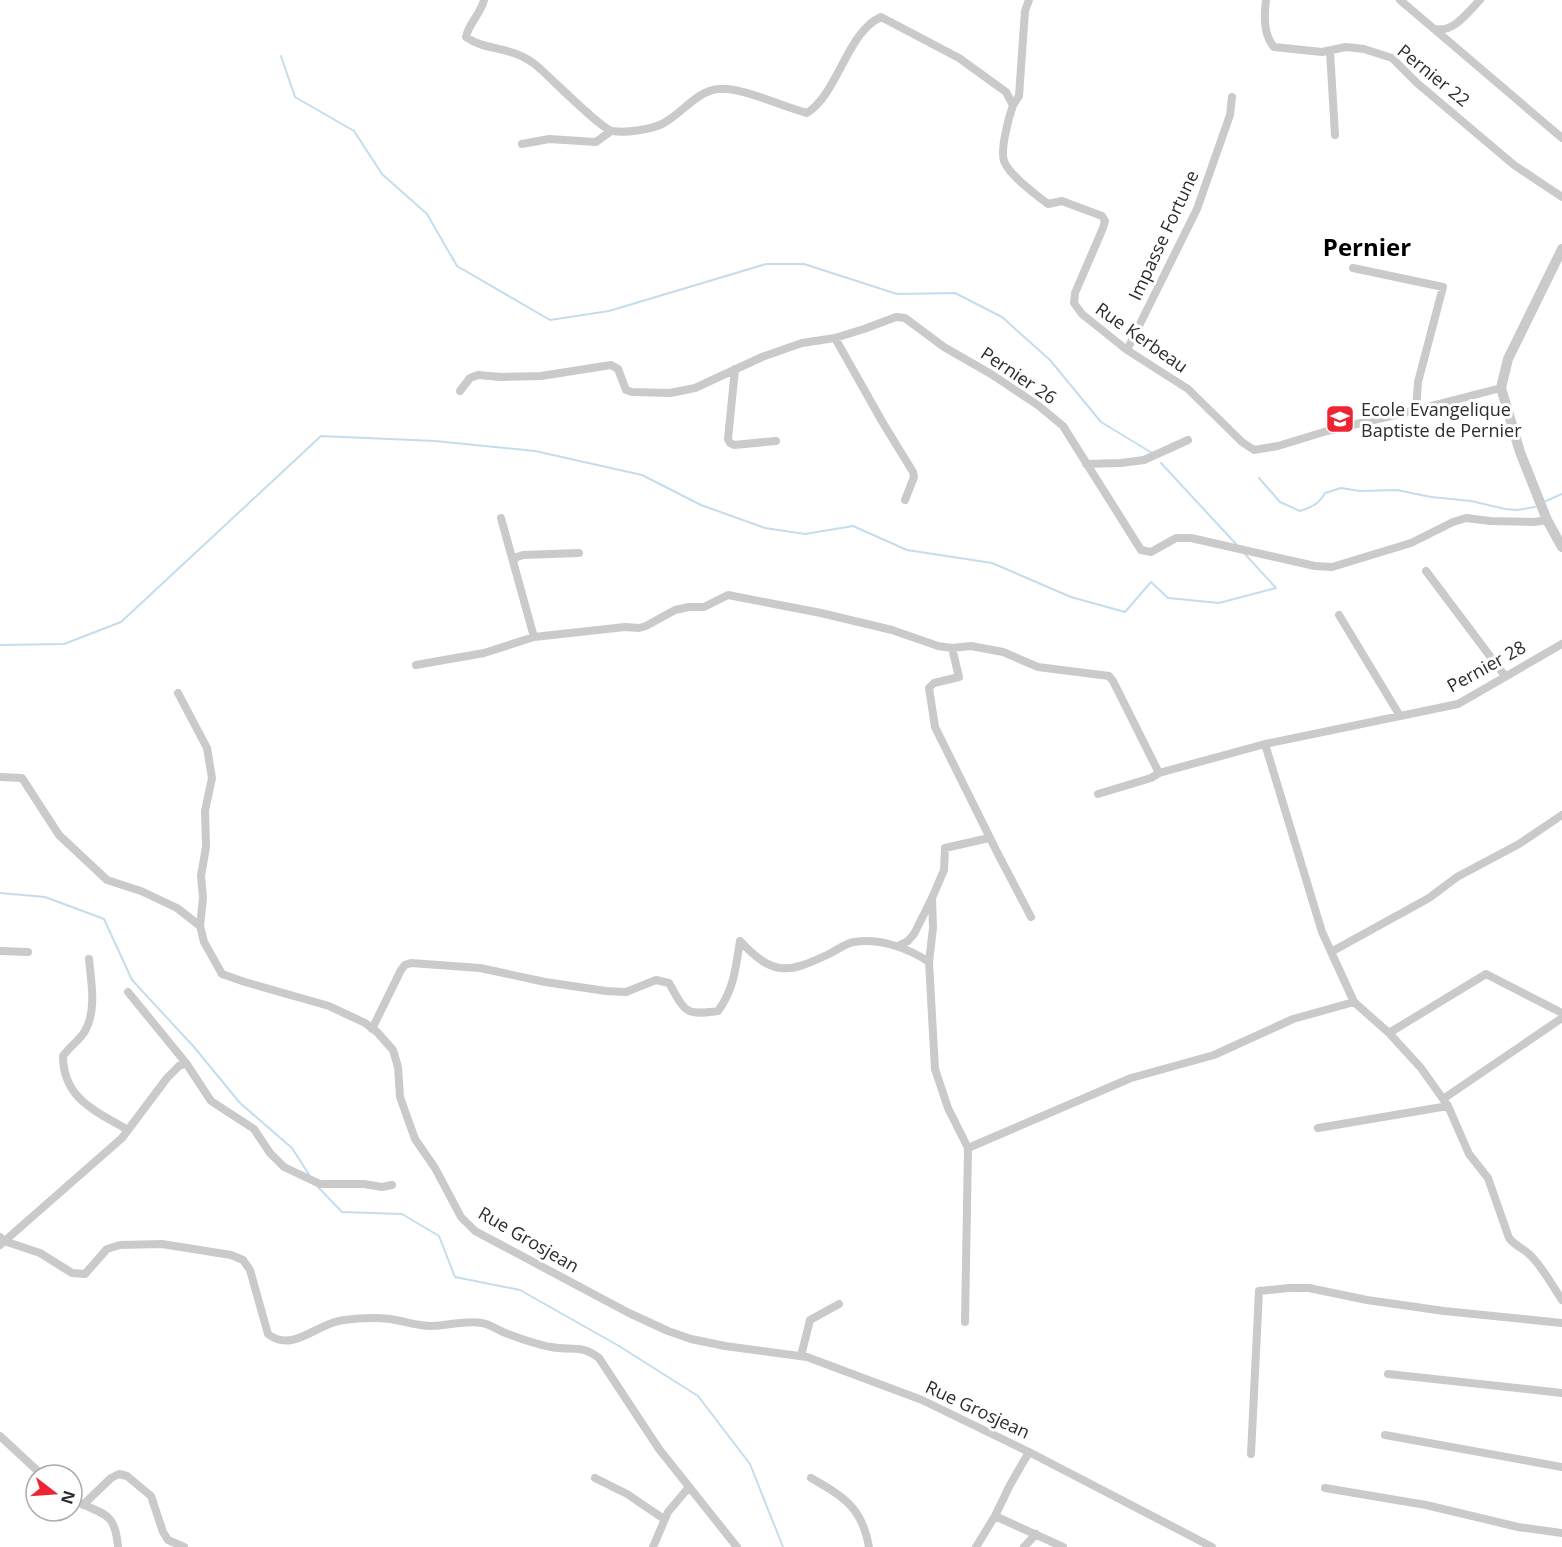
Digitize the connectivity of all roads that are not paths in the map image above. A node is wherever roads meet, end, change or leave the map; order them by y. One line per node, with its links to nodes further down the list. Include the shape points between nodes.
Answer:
1 (484, 0): 10 (street, via 466,37 520,54)
2 (1029, 0): 9 (street, via 1019,96)
3 (1266, 0): 7 (street, Pernier 22, via 1266,25 1274,47)
4 (1400, 0): 6 (street)
5 (1480, 0): 6 (street, via 1451,28)
6 (1434, 29): 12 (street)
7 (1330, 51): 11 (street); 14 (street, Pernier 22, via 1346,47 1364,49 1392,58 1514,165)
8 (1232, 97): 18 (street, Impasse Fortune, via 1230,115 1197,209)
9 (1013, 105): 10 (street, via 1006,92 958,57 881,17 872,21 817,106 807,113 721,88 708,91 661,124 633,131); 18 (street, Rue Kerbeau, via 1004,162 1048,204 1062,201 1105,220 1074,303)
10 (611, 131): 13 (street, via 596,142 549,139)
11 (1335, 135)
12 (1562, 138)
13 (522, 144)
14 (1562, 197)
15 (1562, 249): 20 (street, via 1508,359)
16 (1353, 268): 22 (street, via 1443,287 1420,373)
17 (835, 338): 19 (street, Pernier 26, via 802,343); 25 (street, Pernier 26, via 896,317 905,318 1039,406 1063,426); 26 (street, via 913,472)
18 (1127, 350): 22 (street, Rue Kerbeau, via 1188,389 1254,450)
19 (735, 369): 21 (street, Pernier 26, via 695,388 670,393 626,390 618,369 611,365 541,376 478,375 470,378); 24 (street, via 730,443)
20 (1501, 388): 22 (street, Rue Kerbeau); 28 (street, via 1520,452)
21 (460, 391)
22 (1416, 410)
23 (1188, 440): 25 (street, via 1144,460)
24 (776, 441)
25 (1086, 464): 28 (street, Pernier 26, via 1141,550 1151,552 1176,538 1191,538 1332,567 1411,543 1466,518)
26 (905, 500)
27 (501, 518): 31 (street)
28 (1547, 520): 29 (street)
29 (1562, 547)
30 (579, 553): 31 (street, via 523,555)
31 (513, 561): 34 (street)
32 (1426, 571): 38 (street)
33 (1339, 615): 40 (street)
34 (534, 637): 36 (street, via 639,628 675,610 704,607 728,595 821,613); 37 (street, via 484,652)
35 (1562, 644): 38 (street, Pernier 28)
36 (952, 648): 42 (street, via 971,646 1003,652 1038,667 1109,676); 46 (street, via 958,676 929,688 935,728)
37 (416, 664)
38 (1505, 676): 40 (street, Pernier 28, via 1458,704)
39 (178, 693): 49 (street, via 207,748 212,778 205,811)
40 (1400, 716): 41 (street, Pernier 28)
41 (1265, 744): 42 (street, Pernier 28); 53 (street)
42 (1159, 772): 44 (street, Pernier 28)
43 (0, 777): 49 (street, via 22,778 59,835 107,880 177,908)
44 (1098, 794)
45 (1562, 815): 53 (street, via 1429,898)
46 (989, 838): 47 (street, via 945,848 944,870); 48 (street)
47 (932, 898): 50 (street, via 914,934); 55 (street)
48 (1031, 917)
49 (200, 926): 59 (street, Rue Grosjean, via 204,942 222,974 329,1006)
50 (898, 946): 55 (street); 59 (street, via 853,942 789,969 774,968 740,941 727,998 718,1011 698,1014 679,1004 669,983 663,981 626,992 606,991 480,968 411,963 401,970)
51 (0, 951): 52 (street)
52 (28, 952)
53 (1331, 952): 57 (street)
54 (89, 959): 64 (street, via 92,993 87,1023 85,1031 63,1056 63,1065 69,1087 77,1097)
55 (929, 962): 65 (street, via 935,1069 948,1108)
56 (128, 992): 61 (street)
57 (1354, 1002): 60 (street); 65 (street, via 1293,1019 1214,1055 1131,1078)
58 (1562, 1016): 60 (street, via 1486,974); 62 (street)
59 (372, 1029): 72 (street, Rue Grosjean, via 393,1050 400,1097 416,1139 461,1217 475,1231 668,1331 725,1346)
60 (1389, 1034): 62 (street)
61 (186, 1063): 64 (street, via 167,1078); 66 (street, via 211,1101 255,1129 284,1167 320,1184)
62 (1446, 1102): 63 (street); 68 (street, via 1469,1154 1488,1178 1509,1238 1533,1258)
63 (1318, 1128)
64 (128, 1130): 67 (street, via 38,1214)
65 (968, 1148): 70 (street)
66 (393, 1185)
67 (1, 1241): 83 (street, via 40,1253 72,1273 85,1274 107,1249 120,1245 162,1244 231,1255 243,1260 250,1270 268,1334 276,1341 288,1342 340,1320 367,1318 432,1326 485,1323 526,1341 589,1351 599,1358)
68 (1562, 1300)
69 (839, 1304): 72 (street, via 810,1320)
70 (965, 1322)
71 (1562, 1323): 78 (street, via 1422,1308 1309,1288 1259,1292)
72 (801, 1356): 77 (street, Rue Grosjean, via 922,1400)
73 (1388, 1374): 74 (street)
74 (1562, 1393)
75 (0, 1436): 79 (street)
76 (1385, 1436): 80 (street)
77 (1029, 1452): 87 (street); 99 (street, Rue Grosjean)
78 (1251, 1454)
79 (29, 1463)
80 (1562, 1467)
81 (595, 1478): 88 (street)
82 (811, 1478): 95 (street, via 854,1507)
83 (689, 1487): 88 (street); 94 (street)
84 (1325, 1488): 89 (street)
85 (84, 1504): 92 (street, via 111,1478 127,1476 151,1496 168,1540)
86 (84, 1505): 91 (street, via 111,1519)
87 (995, 1516): 90 (street); 96 (street)
88 (664, 1519): 93 (street)
89 (1562, 1533)
90 (1036, 1534): 97 (street); 98 (street)
91 (118, 1547)
92 (184, 1547)
93 (653, 1547)
94 (737, 1547)
95 (869, 1547)
96 (976, 1547)
97 (1024, 1547)
98 (1062, 1547)
99 (1212, 1547)

